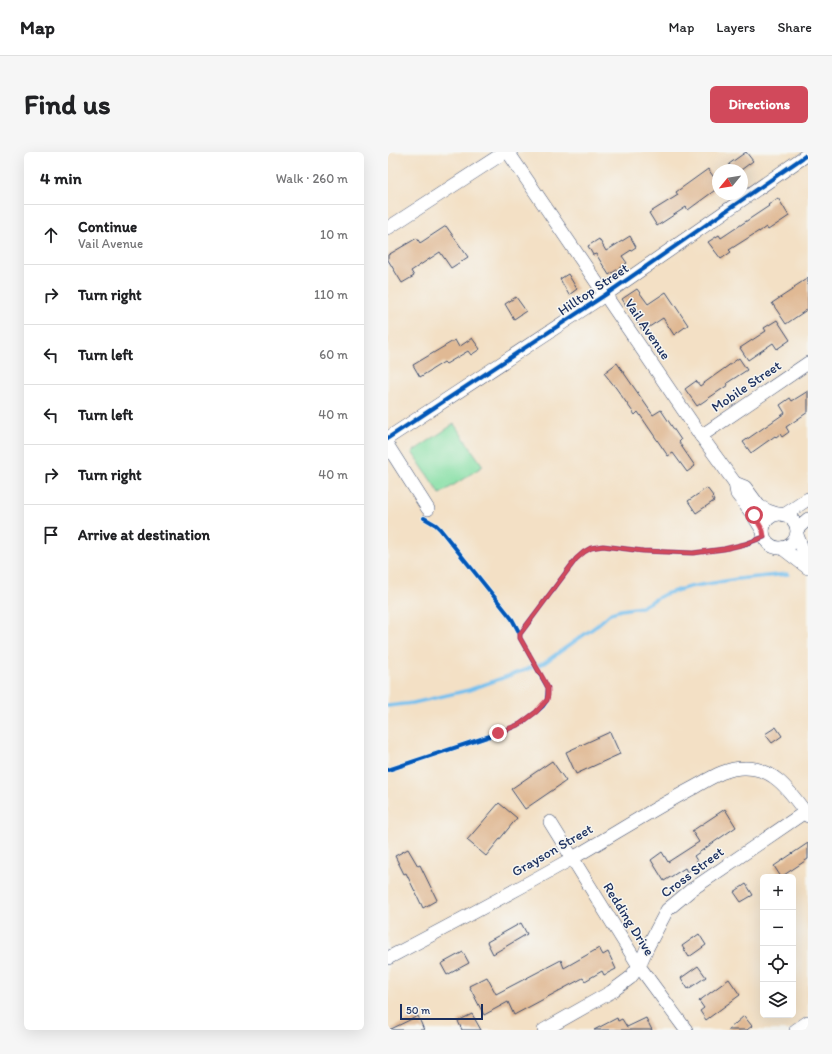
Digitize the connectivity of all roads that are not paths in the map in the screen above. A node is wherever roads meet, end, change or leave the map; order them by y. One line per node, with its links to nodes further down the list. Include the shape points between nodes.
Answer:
1 (507, 152): 3 (street); 4 (street, Vail Avenue)
2 (808, 154): 4 (street, Hilltop Street)
3 (388, 228)
4 (605, 295): 6 (street, Vail Avenue); 7 (street, Hilltop Street)
5 (808, 363): 6 (street, Mobile Street)
6 (701, 436): 9 (street, Vail Avenue)
7 (388, 438)
8 (388, 446): 11 (street)
9 (735, 483): 12 (street, Vail Avenue, via 745,487 759,506); 14 (street, Vail Avenue, via 737,494)
10 (808, 499): 12 (street)
11 (428, 509)
12 (781, 514): 14 (street, via 771,516); 15 (street, via 793,520)
13 (808, 519): 15 (street)
14 (763, 531): 16 (street, via 767,542)
15 (797, 532): 16 (street, via 791,544); 17 (street, via 802,548)
16 (782, 548): 18 (street)
17 (808, 554)
18 (808, 568)
19 (807, 814): 21 (street, Grayson Street, via 776,777 762,770 728,770 656,807); 23 (street, Cross Street, via 691,890 667,910)
20 (550, 822): 21 (street, Redding Drive)
21 (572, 858): 22 (street, Grayson Street); 23 (street, Redding Drive)
22 (388, 958)
23 (639, 966): 25 (street, Cross Street, via 630,978 612,992); 26 (street, Redding Drive)
24 (808, 1022): 27 (street)
25 (544, 1030)
26 (686, 1030)
27 (796, 1030)

